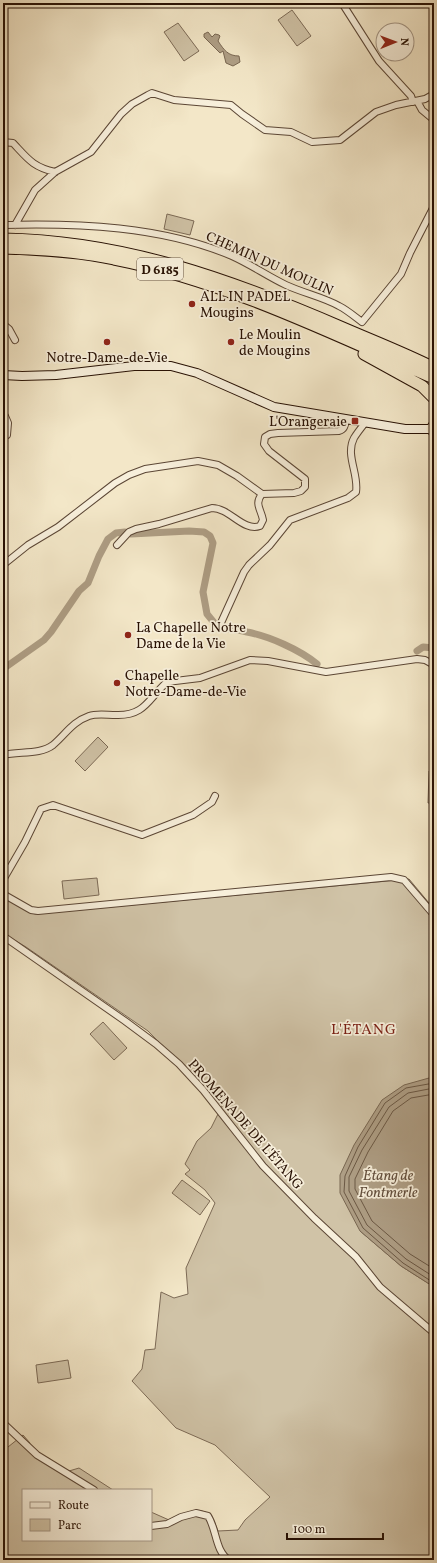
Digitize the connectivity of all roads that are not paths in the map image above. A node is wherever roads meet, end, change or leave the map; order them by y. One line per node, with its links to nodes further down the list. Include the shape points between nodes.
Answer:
1 (342, 3): 3 (street, via 379,62)
2 (434, 94): 3 (street)
3 (415, 102): 4 (street); 6 (street, via 376,112 340,140 312,142 291,132 265,130 231,105 174,100 152,93 132,104 121,114 91,152)
4 (434, 120)
5 (3, 142): 6 (street, via 13,143 33,164)
6 (55, 172): 9 (street, via 35,190)
7 (434, 206): 9 (street, CHEMIN DU MOULIN, via 401,274 362,322 339,306 286,285 232,256 198,244 140,231 88,226)
8 (3, 225): 9 (street, CHEMIN DU MOULIN)
9 (15, 225)
10 (3, 239): 15 (highway, D 6185, via 102,248 200,272 291,306)
11 (3, 248): 13 (highway, D 6185, via 89,254 148,266 197,280)
12 (3, 324): 14 (street)
13 (309, 324): 17 (highway, D 6185); 18 (highway, via 422,386)
14 (15, 340)
15 (432, 366)
16 (3, 375): 20 (main road, via 56,375 134,366 171,366 197,373 274,407)
17 (434, 378)
18 (434, 398)
19 (3, 415): 23 (street, via 8,423)
20 (346, 419): 21 (main road); 24 (street, via 343,430 339,431 278,433 265,437 264,444 269,451 306,480 306,487 301,491)
21 (365, 423): 22 (main road, via 405,429); 27 (street, via 353,440 350,452 357,484 356,492 348,498 290,520 270,546 244,572)
22 (433, 428)
23 (6, 435)
24 (262, 494): 25 (street, via 258,499 258,507 263,520 262,524 255,528 225,511 212,508 136,529); 26 (street, via 238,476 218,465 204,462 186,462 145,469 115,483)
25 (117, 545)
26 (3, 565)
27 (220, 625)
28 (434, 665): 29 (street, via 417,659 326,672 250,660 200,678 167,682 140,711 122,715 90,715 75,723 53,745 38,751)
29 (3, 755)
30 (215, 796): 31 (street, via 212,802 193,815 142,834 53,805 46,806 41,809)
31 (3, 880)
32 (3, 894): 33 (street, via 31,910 38,911 391,877 404,880)
33 (434, 915)
34 (3, 936): 35 (street, PROMENADE DE L'ÉTANG, via 125,1021 179,1064 263,1166 356,1257 380,1287)
35 (434, 1333)
36 (3, 1423): 37 (street, via 38,1455)
37 (92, 1489)
38 (152, 1526): 39 (street, via 167,1524 196,1513 208,1516 213,1523 223,1556)
39 (229, 1560)

